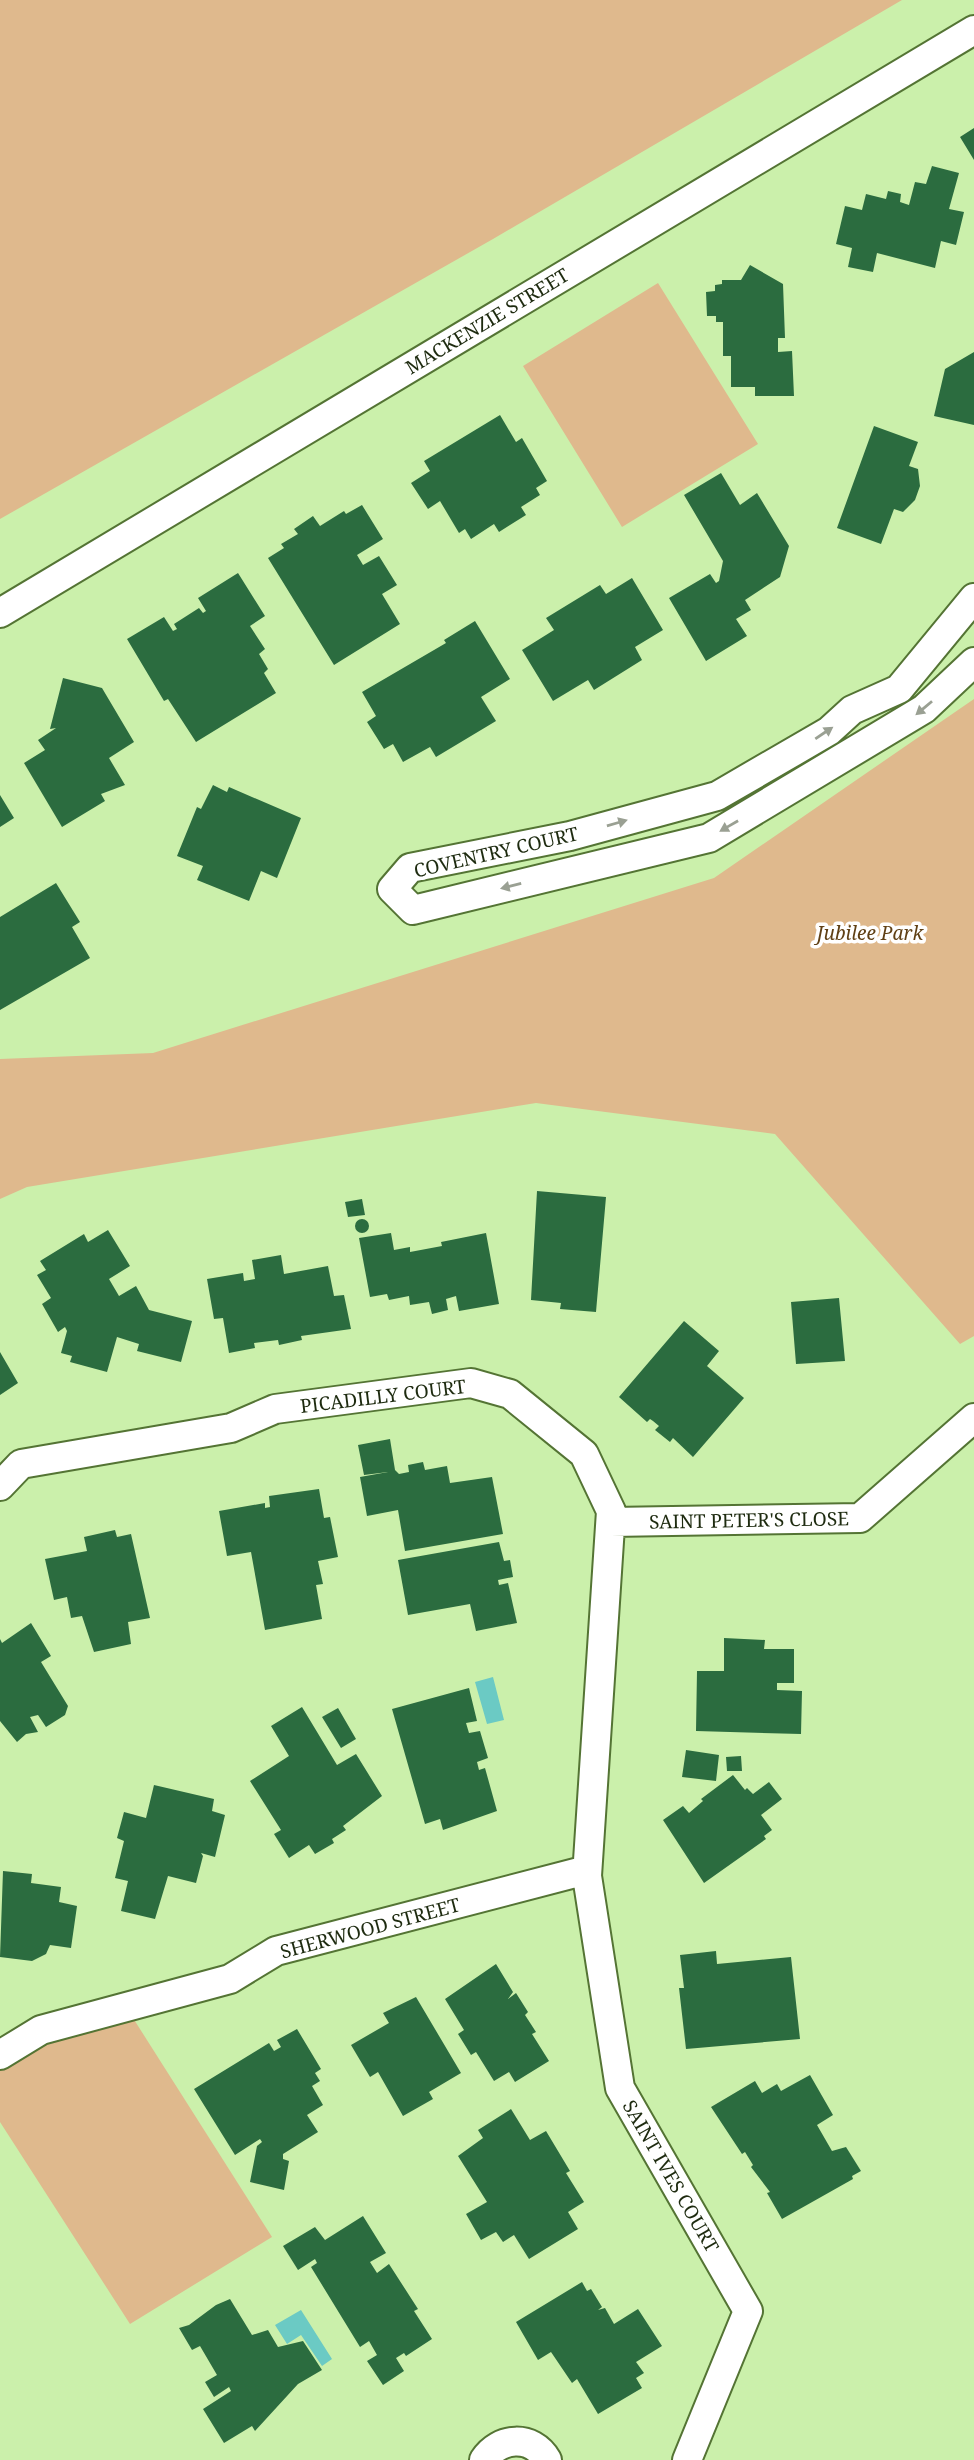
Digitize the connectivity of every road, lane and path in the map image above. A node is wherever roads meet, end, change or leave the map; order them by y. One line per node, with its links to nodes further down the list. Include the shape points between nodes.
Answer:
1 (974, 30): 3 (street, MACKENZIE STREET)
2 (974, 598): 4 (street, COVENTRY COURT, one-way to 2, via 924,709 709,838 413,910 393,890 411,868 570,836 717,796 829,731 852,710 899,689)
3 (0, 613)
4 (974, 662)
5 (974, 1419): 7 (street, SAINT PETER'S CLOSE, via 860,1518)
6 (0, 1486): 7 (street, PICADILLY COURT, via 21,1464 231,1428 275,1409 471,1383 510,1394 584,1454 611,1511)
7 (611, 1522): 8 (street, PICADILLY COURT)
8 (587, 1875): 9 (street, SHERWOOD STREET, via 579,1872 276,1951 230,1979 41,2030); 12 (street, SAINT IVES COURT, via 620,2088 748,2311)
9 (0, 2055)
10 (484, 2460): 11 (street, via 492,2449 514,2441 537,2447)
11 (547, 2460)
12 (687, 2460)

